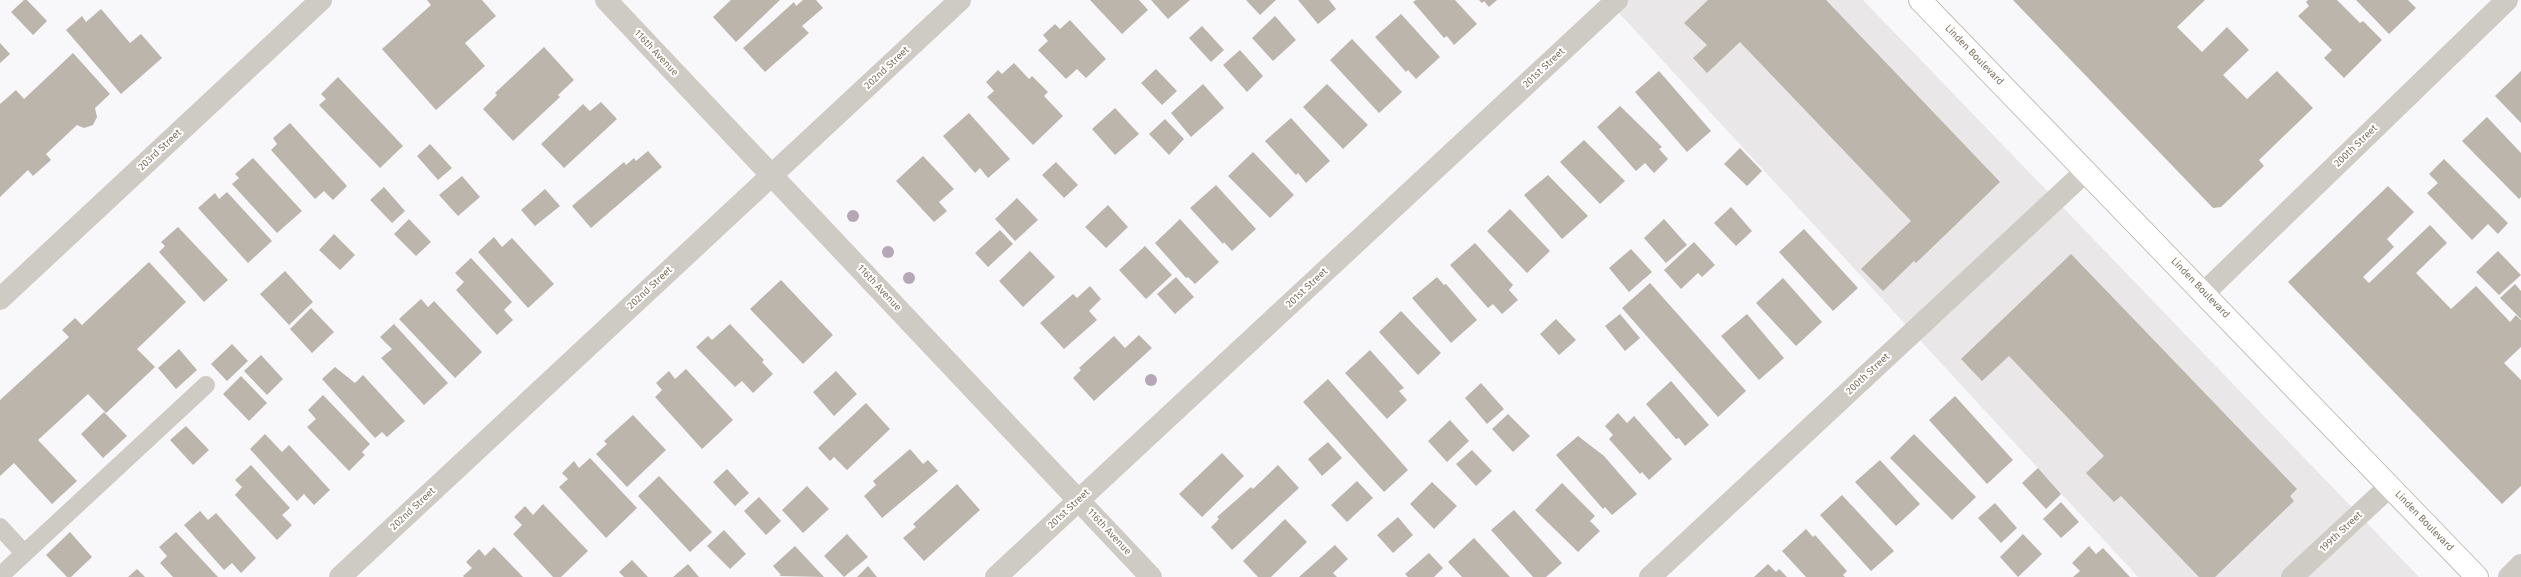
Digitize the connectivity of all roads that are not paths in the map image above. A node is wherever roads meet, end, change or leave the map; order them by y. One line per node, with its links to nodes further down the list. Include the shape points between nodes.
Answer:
1 (321, 0): 10 (street, 203rd Street)
2 (606, 0): 8 (street, 116th Avenue)
3 (960, 0): 8 (street, 202nd Street)
4 (1617, 0): 13 (street, 201st Street)
5 (1920, 0): 7 (main road, Linden Boulevard)
6 (2507, 0): 9 (street, 200th Street)
7 (2086, 171): 9 (main road, Linden Boulevard); 21 (street, 200th Street)
8 (772, 175): 13 (street, 116th Avenue); 18 (street, 202nd Street)
9 (2205, 292): 12 (main road, Linden Boulevard)
10 (0, 299)
11 (206, 385): 15 (lane)
12 (2390, 486): 22 (street, 199th Street); 23 (main road, Linden Boulevard)
13 (1079, 500): 19 (street, 201st Street); 20 (street, 116th Avenue)
14 (0, 528): 15 (lane)
15 (24, 553): 17 (lane)
16 (2521, 565): 24 (street)
17 (0, 576)
18 (340, 577)
19 (996, 577)
20 (1151, 577)
21 (1650, 577)
22 (2292, 577)
23 (2478, 577)
24 (2509, 577)

